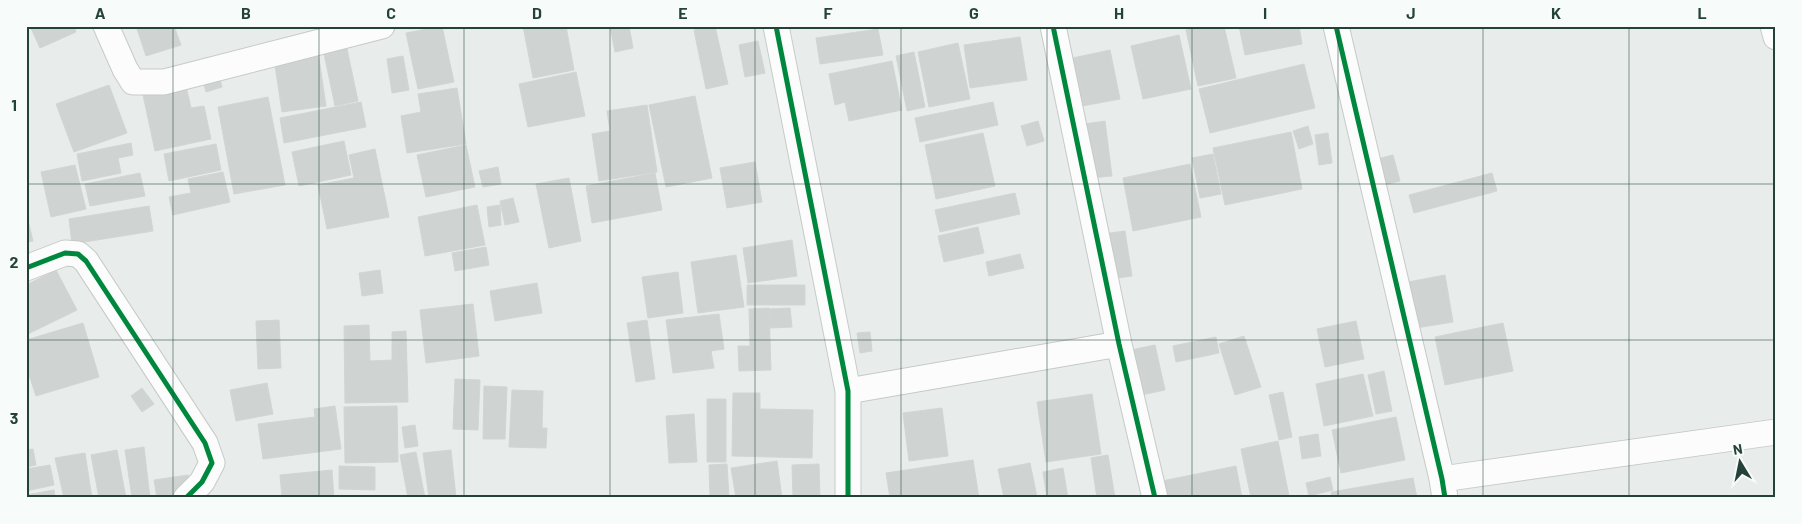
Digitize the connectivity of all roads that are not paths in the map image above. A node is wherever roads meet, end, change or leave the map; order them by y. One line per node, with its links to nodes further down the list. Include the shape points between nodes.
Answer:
1 (106, 26): 6 (street, via 133,82 164,82)
2 (776, 26): 10 (street)
3 (1053, 26): 9 (street)
4 (1336, 26): 12 (street)
5 (1773, 26): 7 (street)
6 (380, 27)
7 (1776, 37)
8 (26, 268): 13 (street, via 65,253 78,254 86,261 205,443 212,463 202,482)
9 (1119, 344): 10 (street); 15 (street)
10 (848, 391): 14 (street)
11 (1776, 432): 12 (street)
12 (1443, 488)
13 (186, 498)
14 (848, 498)
15 (1155, 498)

